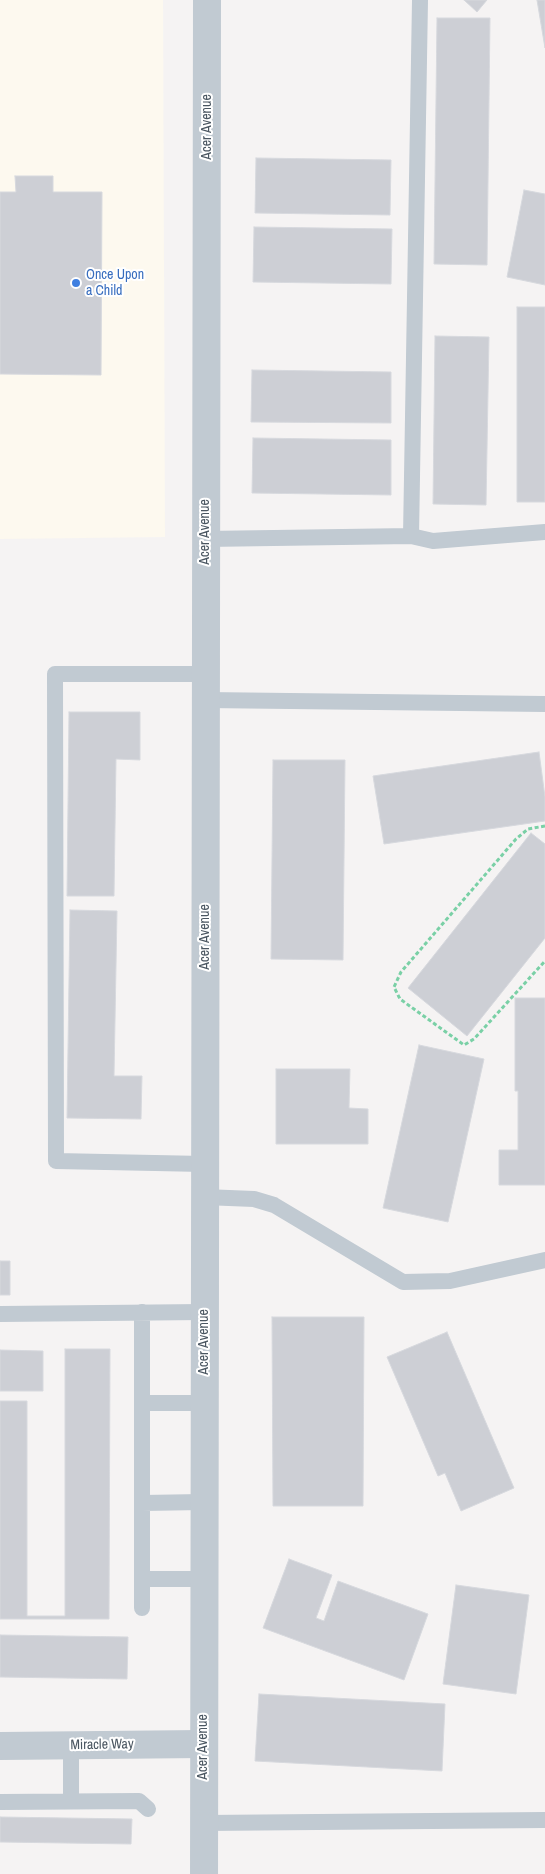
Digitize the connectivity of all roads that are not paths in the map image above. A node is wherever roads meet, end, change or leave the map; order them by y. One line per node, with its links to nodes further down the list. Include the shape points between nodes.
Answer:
1 (207, 0): 5 (street, Acer Avenue)
2 (420, 0): 4 (lane)
3 (545, 532): 4 (lane, via 433,541)
4 (411, 536): 5 (lane)
5 (206, 539): 6 (street, Acer Avenue)
6 (205, 687): 7 (lane); 8 (street, Acer Avenue); 8 (lane, via 56,674 56,1161)
7 (545, 704)
8 (204, 1164): 9 (street, Acer Avenue)
9 (204, 1197): 10 (lane, via 254,1199 274,1205 403,1282 450,1281); 12 (street, Acer Avenue)
10 (545, 1260)
11 (142, 1312): 12 (lane); 13 (lane); 14 (lane)
12 (204, 1312): 15 (street, Acer Avenue)
13 (0, 1314)
14 (142, 1403): 15 (lane); 17 (lane)
15 (204, 1403): 16 (street, Acer Avenue)
16 (204, 1502): 17 (lane); 19 (street, Acer Avenue)
17 (142, 1503): 18 (lane)
18 (142, 1579): 19 (lane); 20 (lane)
19 (204, 1579): 21 (street, Acer Avenue)
20 (142, 1608)
21 (203, 1744): 22 (street, Miracle Way); 28 (street, Acer Avenue)
22 (71, 1745): 23 (street, Miracle Way); 24 (lane)
23 (0, 1746)
24 (71, 1801): 25 (lane); 26 (lane, via 138,1801)
25 (0, 1802)
26 (148, 1809)
27 (545, 1820): 28 (lane)
28 (204, 1823): 29 (street, Acer Avenue)
29 (204, 1874)

